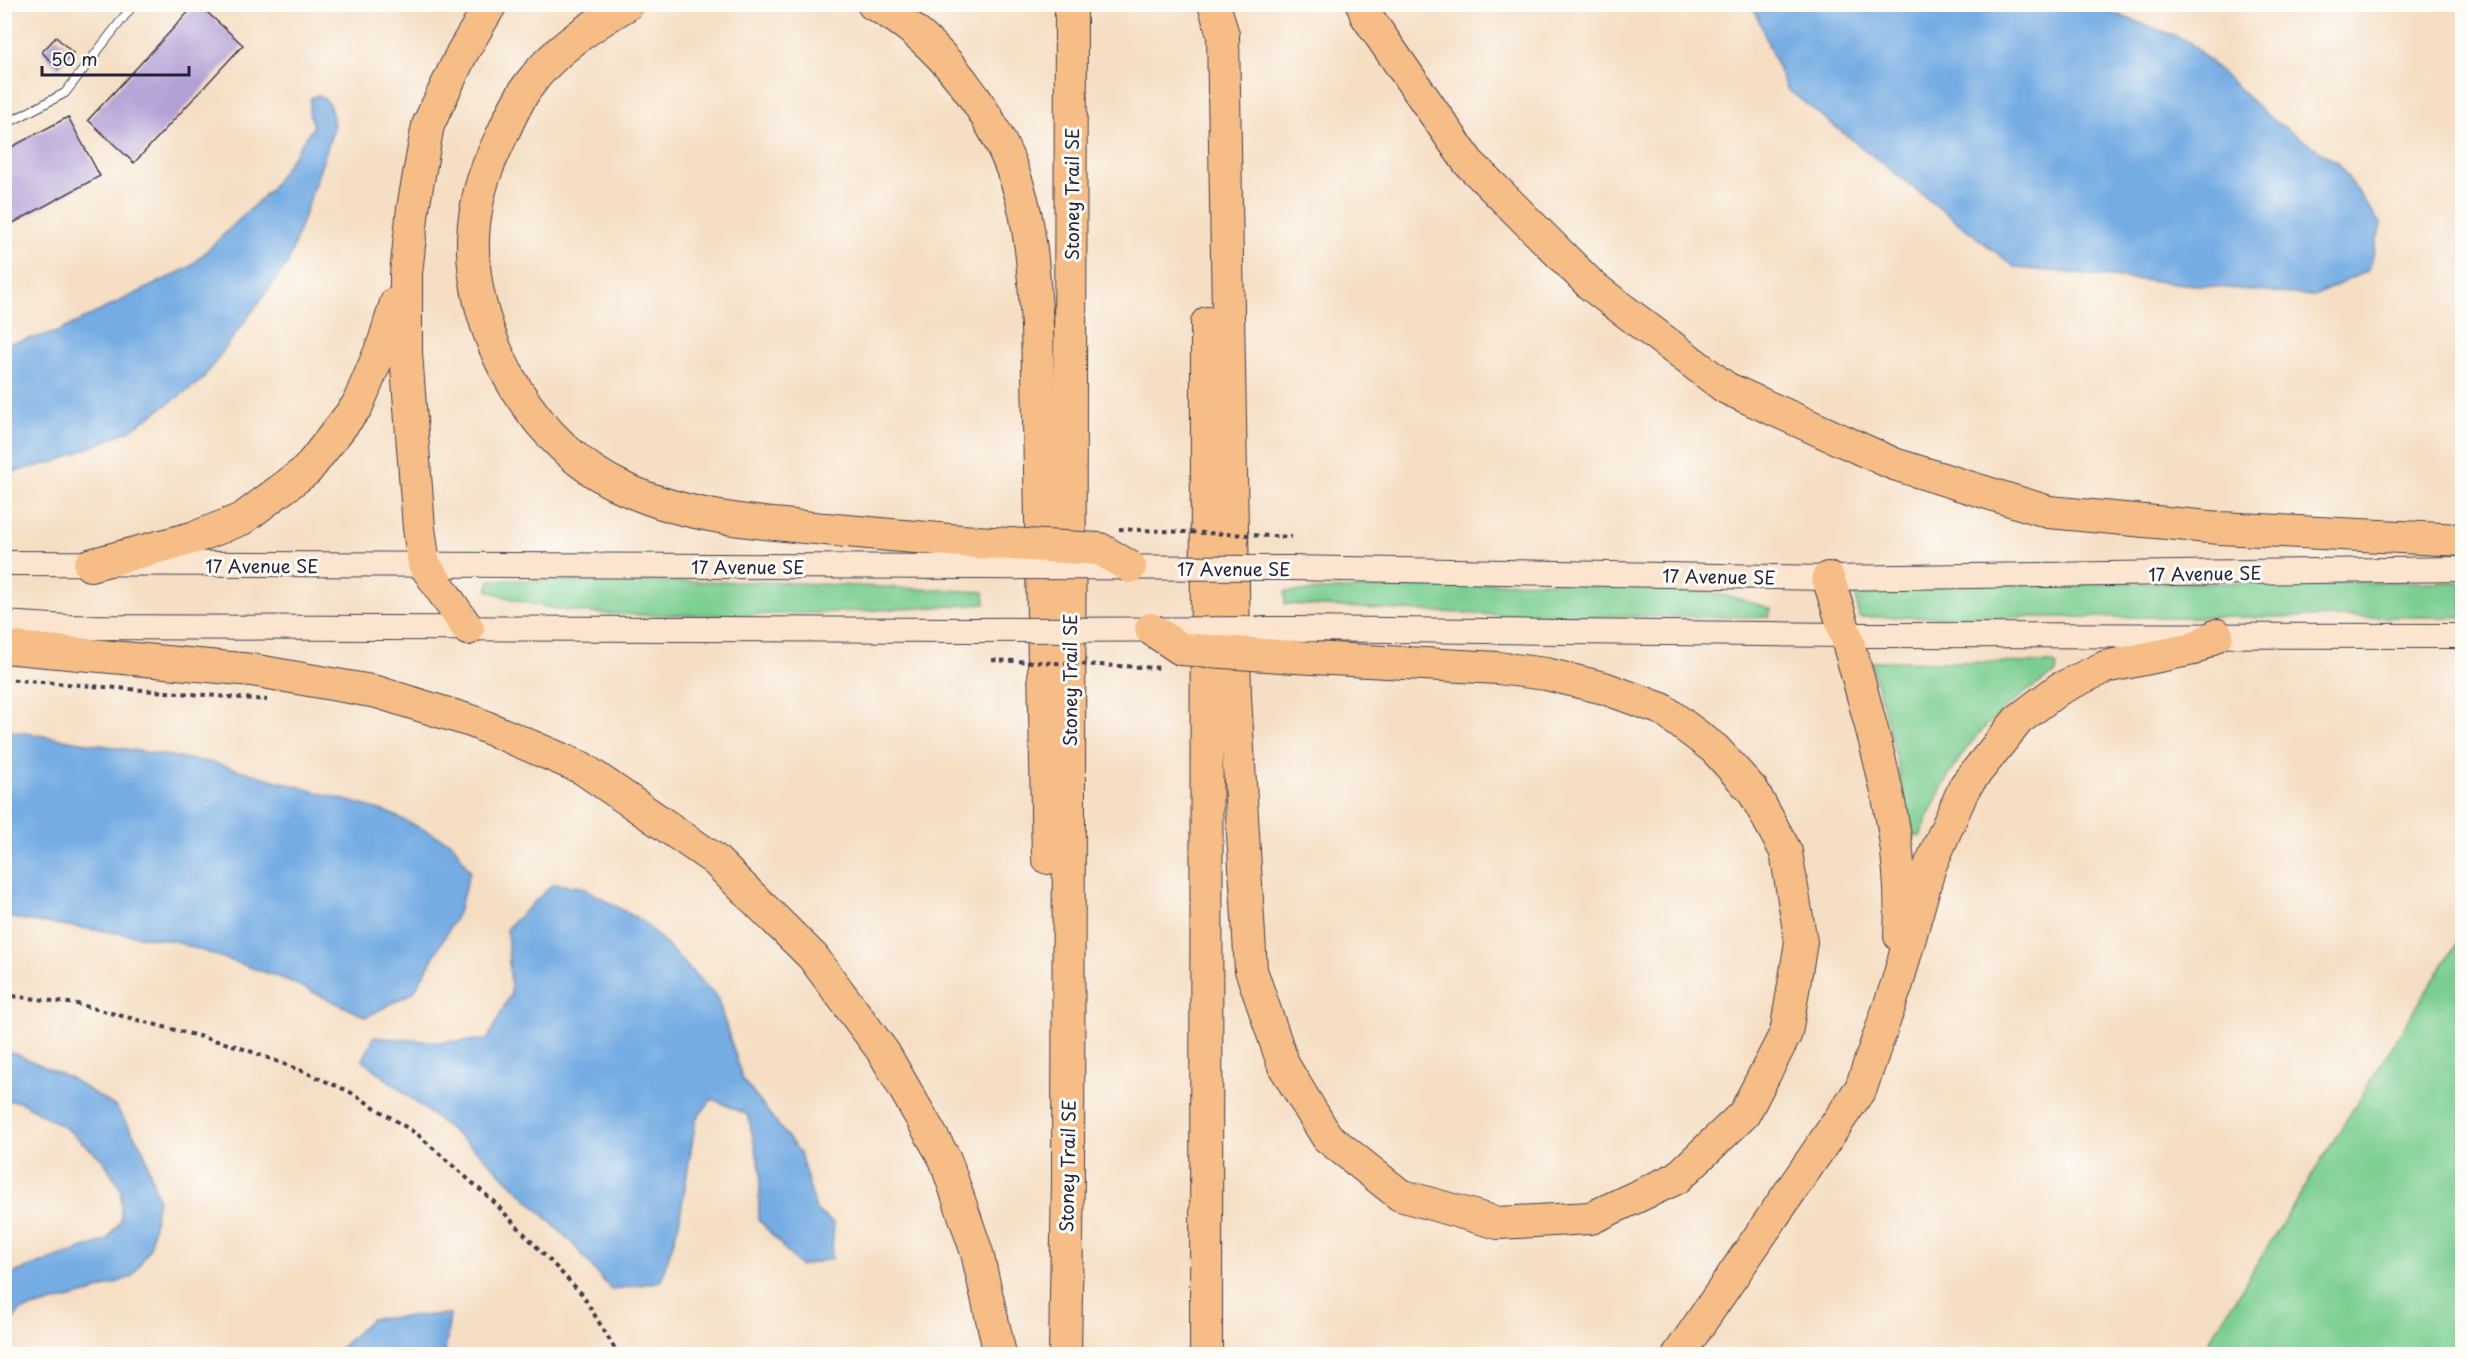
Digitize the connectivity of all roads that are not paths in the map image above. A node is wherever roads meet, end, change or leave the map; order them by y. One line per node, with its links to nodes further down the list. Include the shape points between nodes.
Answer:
1 (134, 4): 9 (lane, via 65,93)
2 (491, 4): 10 (highway, via 462,53 428,125 412,208)
3 (628, 4): 12 (highway, via 592,25 559,52 528,86 488,163 476,205 473,249 478,291 504,370 554,439 586,467 663,504 745,522)
4 (873, 4): 28 (highway, via 920,36 953,69 973,98 1000,144 1018,186 1027,232 1037,326 1054,1144)
5 (1071, 4): 28 (highway, Stoney Trail SE)
6 (1208, 4): 31 (highway)
7 (1214, 4): 25 (highway, via 1223,35 1235,697 1251,970 1284,1066 1327,1137 1400,1195 1498,1223 1591,1218 1677,1178 1744,1114 1786,1033 1801,942 1786,852 1753,791 1715,749 1662,709 1605,688 1546,674)
8 (1362, 4): 11 (highway, via 1468,162 1592,286 1726,388 1894,464 2049,512 2220,528)
9 (4, 125)
10 (405, 274): 14 (highway, via 405,353); 15 (highway, via 384,342 357,406 307,470 242,519 196,537)
11 (2463, 540)
12 (975, 554): 14 (main road, 17 Avenue SE); 16 (highway, bridge, via 1100,549)
13 (4, 563): 15 (main road, 17 Avenue SE)
14 (424, 564): 15 (main road, 17 Avenue SE); 20 (highway)
15 (90, 565)
16 (1130, 567): 18 (main road, 17 Avenue SE, bridge)
17 (2463, 569): 18 (main road, 17 Avenue SE)
18 (1828, 579): 22 (highway)
19 (4, 623): 20 (main road, via 67,627)
20 (468, 629): 21 (main road, bridge)
21 (1151, 629): 25 (highway, bridge, via 1181,649)
22 (1847, 634): 23 (main road); 25 (main road); 27 (highway, via 1887,785 1899,855)
23 (2217, 634): 24 (main road); 27 (highway, via 2193,649 2104,667 2059,689 2018,720 1965,786 1930,866)
24 (2463, 636)
25 (1293, 643)
26 (4, 647): 29 (highway, via 252,670 377,692 474,722 582,768 714,859 813,957 884,1053 945,1160 978,1253)
27 (1897, 984): 32 (highway, via 1861,1088)
28 (1068, 1177): 30 (highway, Stoney Trail SE)
29 (1000, 1354)
30 (1065, 1354)
31 (1206, 1354)
32 (1679, 1354)

